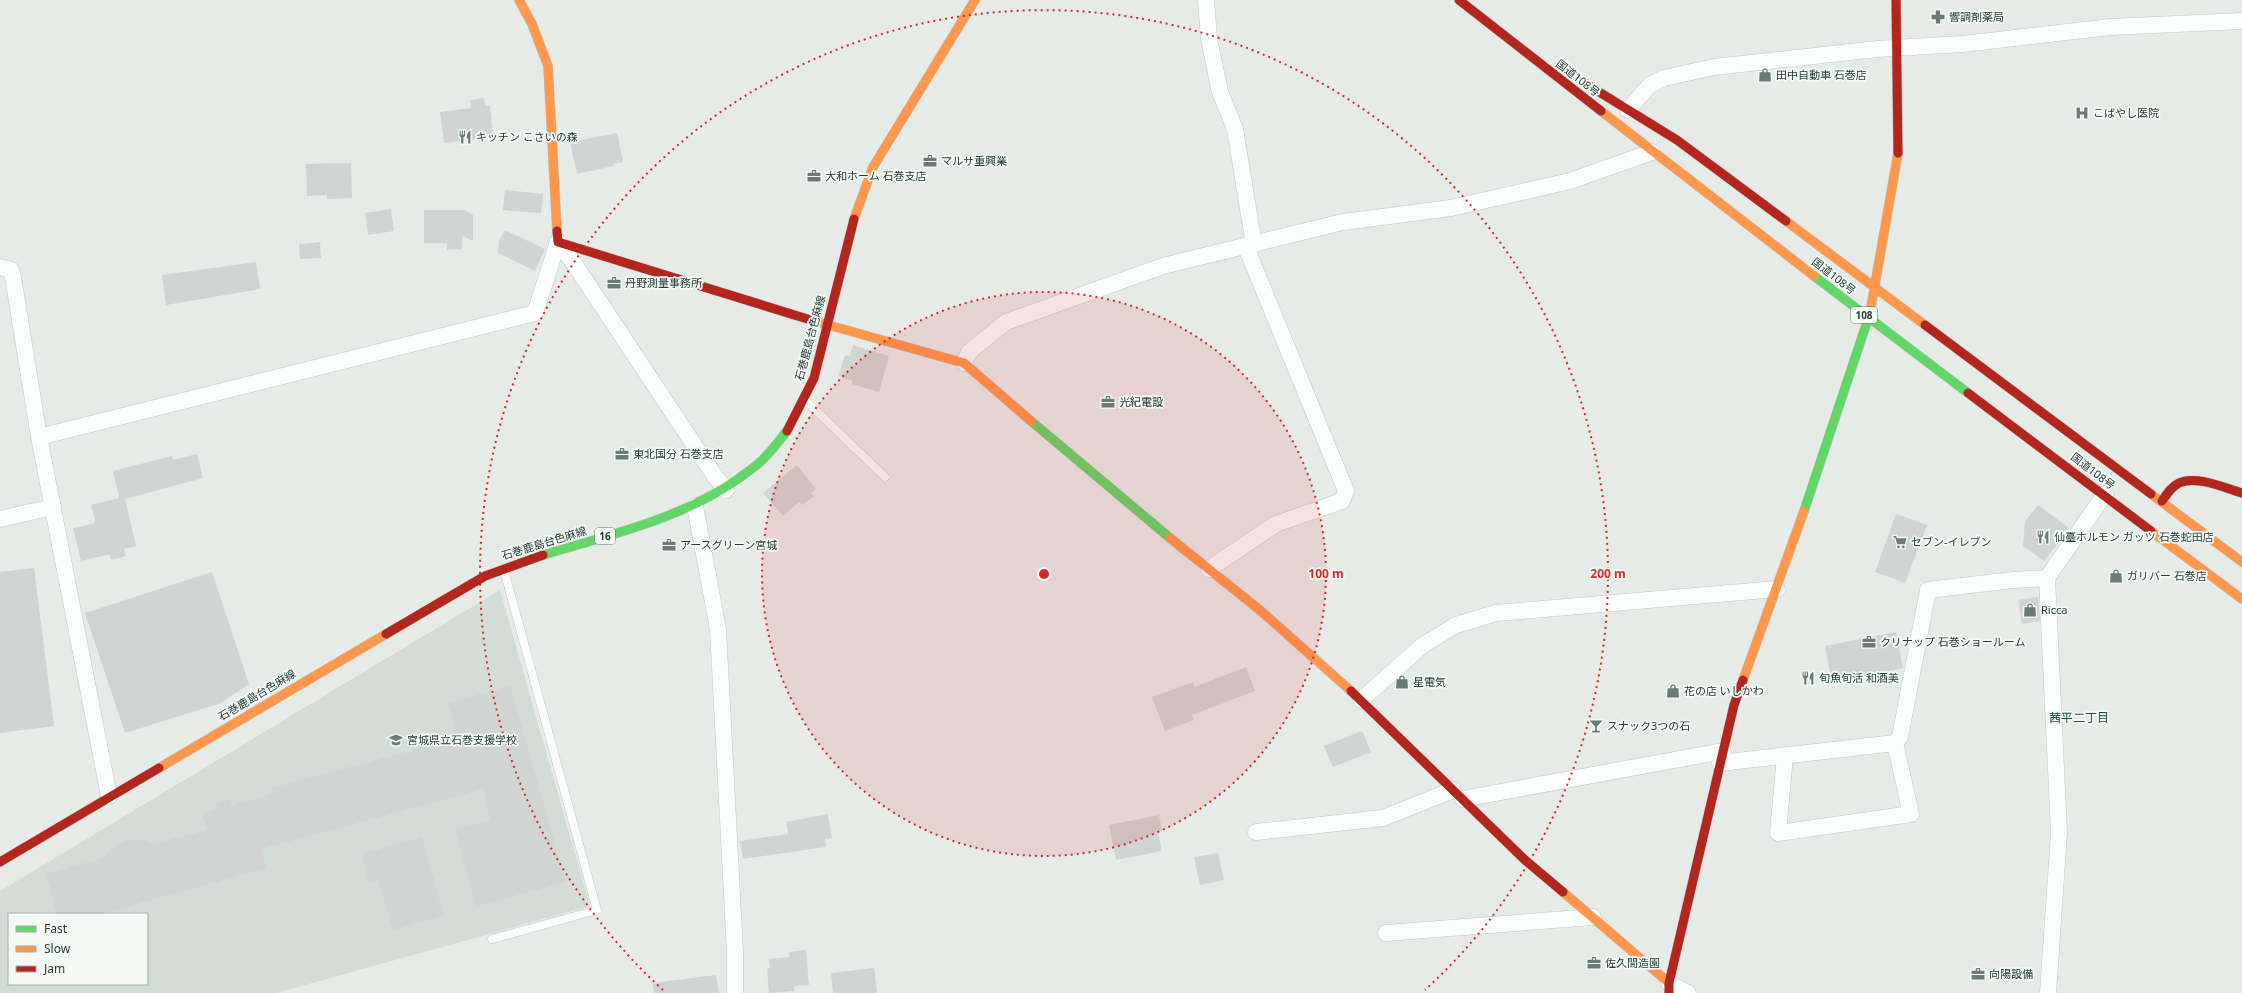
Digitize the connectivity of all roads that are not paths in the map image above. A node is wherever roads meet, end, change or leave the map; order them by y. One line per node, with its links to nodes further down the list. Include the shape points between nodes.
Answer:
1 (519, 0): 11 (main road, via 532,24 548,66)
2 (975, 0): 16 (main road, 石巻鹿島台色麻線 / 16, via 873,167 860,195)
3 (1206, 0): 12 (street, via 1209,39 1220,92 1235,129)
4 (1459, 0): 7 (main road, 国道108号 / 108)
5 (1896, 0): 8 (main road)
6 (2242, 21): 8 (street, via 2110,27)
7 (1492, 26): 9 (main road, 国道108号 / 108); 10 (main road, 国道108号 / 108)
8 (1898, 49): 9 (street, via 1714,67 1664,78 1650,85); 14 (main road, via 1899,150)
9 (1628, 110): 14 (main road, 国道108号 / 108, via 1677,140)
10 (1652, 152): 12 (street, via 1570,181 1451,208 1343,222); 15 (main road, 国道108号 / 108)
11 (558, 242): 16 (main road); 19 (street, via 534,313); 21 (street)
12 (1250, 246): 17 (street, via 1163,266 1006,322 968,352); 30 (street, via 1346,491 1342,501 1276,524)
13 (0, 266): 19 (street, via 11,270 13,277)
14 (1876, 287): 15 (main road); 24 (main road, 国道108号 / 108)
15 (1869, 319): 23 (main road, 国道108号 / 108); 32 (main road)
16 (828, 325): 17 (main road); 18 (main road, 石巻鹿島台色麻線 / 16, via 812,383)
17 (964, 363): 30 (main road)
18 (804, 399): 20 (lane); 21 (main road, 石巻鹿島台色麻線 / 16, via 792,423 764,460)
19 (39, 437): 26 (street)
20 (885, 477)
21 (726, 490): 25 (main road, 石巻鹿島台色麻線 / 16)
22 (2242, 493): 24 (main road, via 2199,482 2182,481 2173,486)
23 (2105, 494): 31 (street); 33 (main road, 国道108号 / 108)
24 (2162, 501): 28 (main road, 国道108号 / 108)
25 (695, 506): 29 (main road, 石巻鹿島台色麻線 / 16, via 643,526 538,555); 46 (street, via 718,629)
26 (53, 507): 27 (street); 39 (street)
27 (0, 519)
28 (2242, 562)
29 (504, 568): 39 (main road, 石巻鹿島台色麻線 / 16, via 459,589); 44 (lane, via 597,910)
30 (1208, 569): 34 (main road)
31 (2048, 578): 35 (street, via 1928,590 1900,737); 48 (street, via 2059,833)
32 (1777, 589): 34 (street, via 1496,613 1456,625 1423,645); 37 (main road, via 1734,705)
33 (2242, 599)
34 (1361, 700): 38 (main road)
35 (1895, 743): 36 (street); 36 (street, via 1911,814 1778,834)
36 (1785, 756): 37 (street)
37 (1722, 757): 38 (street); 45 (main road)
38 (1458, 795): 40 (street, via 1383,818); 42 (main road, via 1525,860)
39 (109, 796): 41 (main road, 石巻鹿島台色麻線 / 16)
40 (1256, 832)
41 (0, 862)
42 (1594, 917): 43 (street); 45 (main road)
43 (1386, 933)
44 (492, 939)
45 (1669, 988): 47 (street)
46 (735, 993)
47 (1688, 993)
48 (2048, 993)

